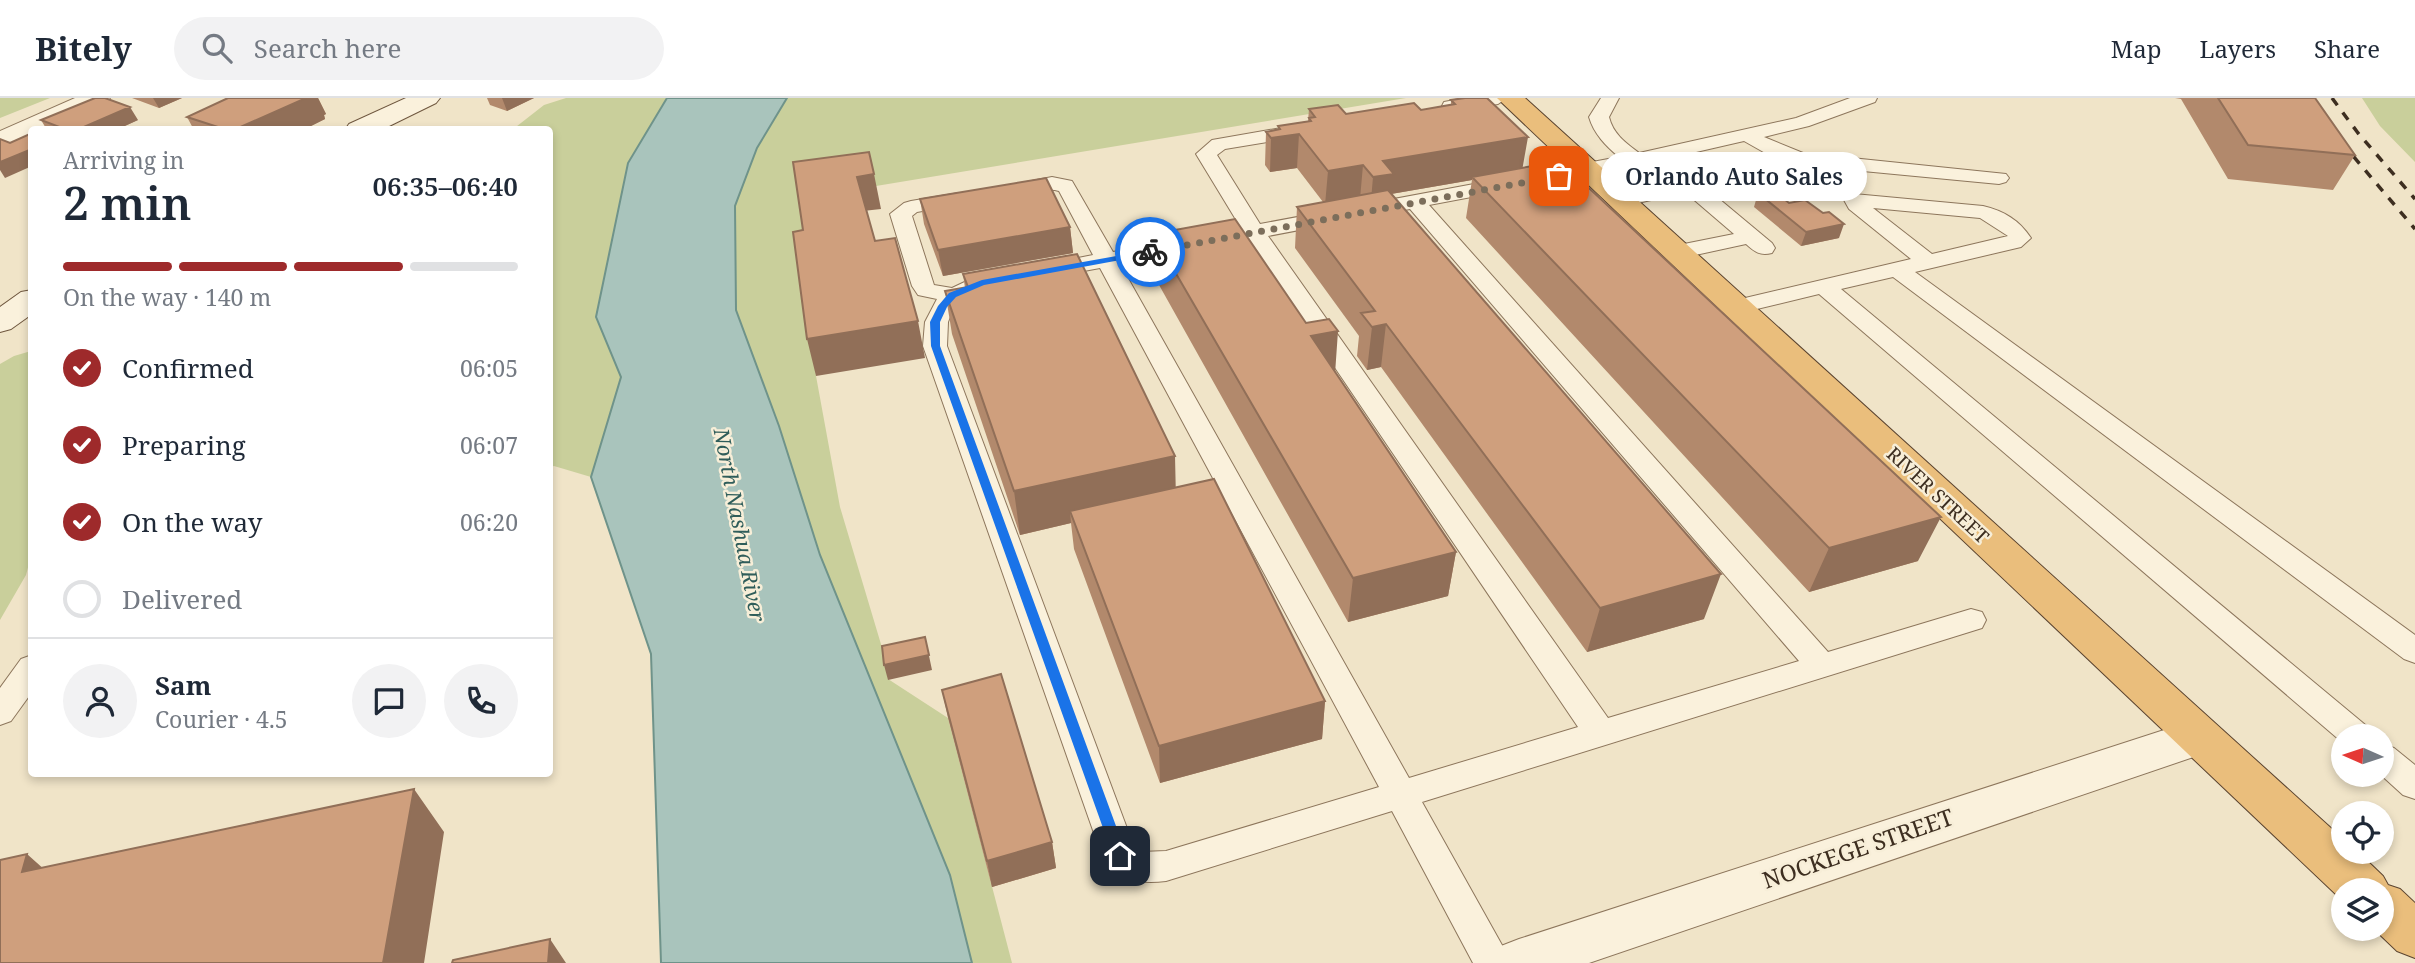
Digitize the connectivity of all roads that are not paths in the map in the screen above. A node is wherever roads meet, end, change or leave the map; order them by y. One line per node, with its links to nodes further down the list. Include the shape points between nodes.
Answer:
1 (97, 98): 8 (street)
2 (427, 98): 9 (street)
3 (1497, 98): 7 (lane)
4 (1510, 98): 15 (highway, RIVER STREET)
5 (1609, 98): 14 (lane, via 1599,117 1605,134)
6 (1868, 98): 12 (lane)
7 (1426, 110)
8 (34, 126)
9 (367, 126)
10 (1329, 126): 20 (lane, via 1219,144 1208,150 1207,160)
11 (28, 129): 13 (street)
12 (1749, 136): 14 (lane); 16 (lane, via 1800,159)
13 (0, 141)
14 (1645, 158): 15 (lane); 17 (lane)
15 (1588, 170): 18 (highway, RIVER STREET); 19 (lane)
16 (1999, 178)
17 (1689, 185): 18 (lane); 21 (lane, via 1757,242)
18 (1621, 201): 21 (highway, RIVER STREET)
19 (1416, 203): 20 (lane); 32 (lane)
20 (1255, 233): 22 (lane); 36 (lane)
21 (1676, 252): 29 (highway, RIVER STREET)
22 (1109, 260): 25 (lane); 28 (lane, via 1065,185 1052,183 904,210 901,214 923,286); 40 (lane)
23 (1927, 261): 23 (lane, via 2013,242 2020,238 1983,212 1854,200); 24 (lane)
24 (1896, 268): 27 (lane); 31 (lane)
25 (1020, 276)
26 (995, 281): 28 (lane)
27 (1822, 285): 29 (lane); 35 (lane)
28 (953, 295): 40 (lane, via 935,322 936,346 1125,862 1166,866)
29 (1736, 307): 37 (highway, RIVER STREET)
30 (1971, 620): 32 (lane)
31 (2415, 651)
32 (1822, 666): 36 (lane)
33 (28, 673): 34 (lane)
34 (0, 712)
35 (2343, 724)
36 (1601, 734): 40 (lane)
37 (2198, 737): 41 (highway, RIVER STREET); 45 (street, NOCKEGE STREET)
38 (2394, 767): 39 (lane)
39 (2415, 785)
40 (1400, 795): 44 (lane)
41 (2352, 878)
42 (2394, 916): 43 (highway)
43 (2415, 935)
44 (1493, 963)
45 (1520, 963)

